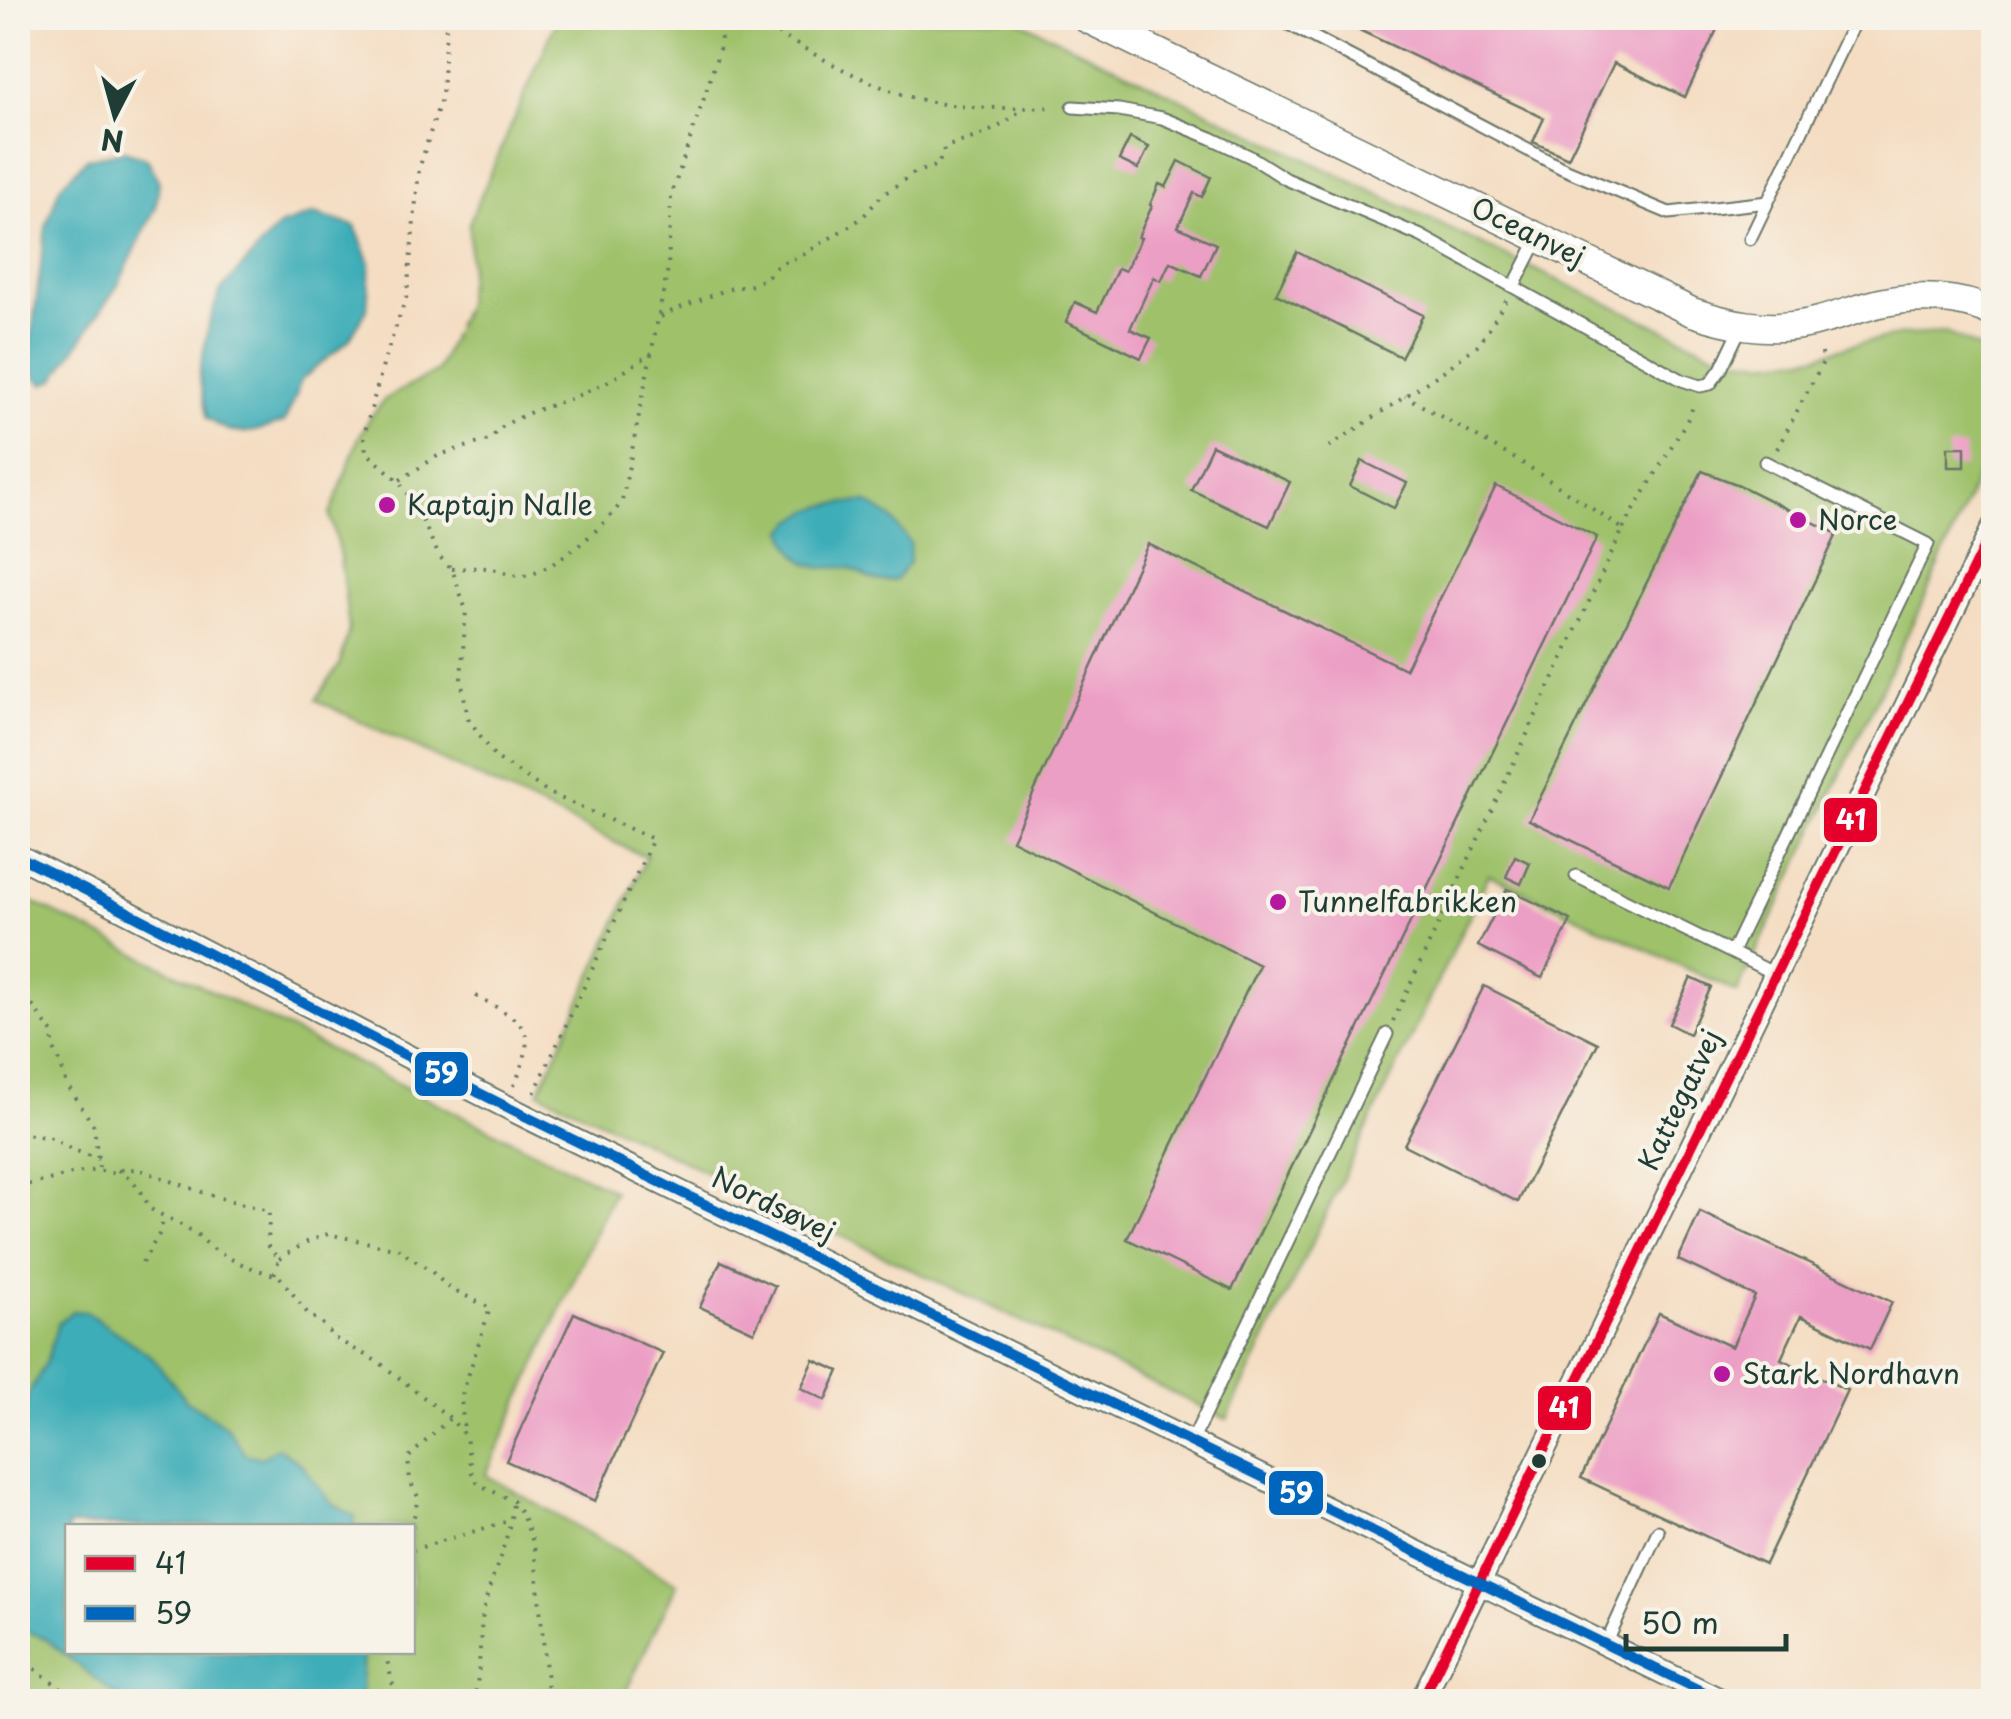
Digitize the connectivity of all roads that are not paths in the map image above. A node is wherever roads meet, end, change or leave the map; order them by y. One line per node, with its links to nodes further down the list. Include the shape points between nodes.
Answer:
1 (1086, 18): 6 (street, Oceanvej)
2 (1277, 18): 5 (lane, via 1562,168 1669,213)
3 (1856, 18): 5 (lane)
4 (1072, 106): 8 (lane, via 1185,127)
5 (1768, 202): 7 (lane)
6 (1539, 237): 8 (lane); 10 (street, Oceanvej, via 1692,312)
7 (1750, 240)
8 (1514, 286): 10 (lane, via 1700,386 1721,369)
9 (1994, 313): 10 (street, Oceanvej, via 1958,301 1905,298 1804,325)
10 (1742, 325)
11 (1767, 463): 15 (lane, via 1928,544)
12 (1994, 526): 16 (street, Kattegatvej)
13 (18, 856): 18 (street, Nordsøvej, via 514,1110)
14 (1576, 876): 15 (lane)
15 (1732, 952): 16 (lane)
16 (1775, 974): 20 (street, Kattegatvej)
17 (1387, 1034): 18 (lane)
18 (1192, 1441): 20 (street, Nordsøvej)
19 (1658, 1531): 21 (lane)
20 (1478, 1584): 21 (street, Nordsøvej); 22 (street, Kattegatvej)
21 (1606, 1644): 23 (street, Nordsøvej)
22 (1421, 1702)
23 (1724, 1702)

